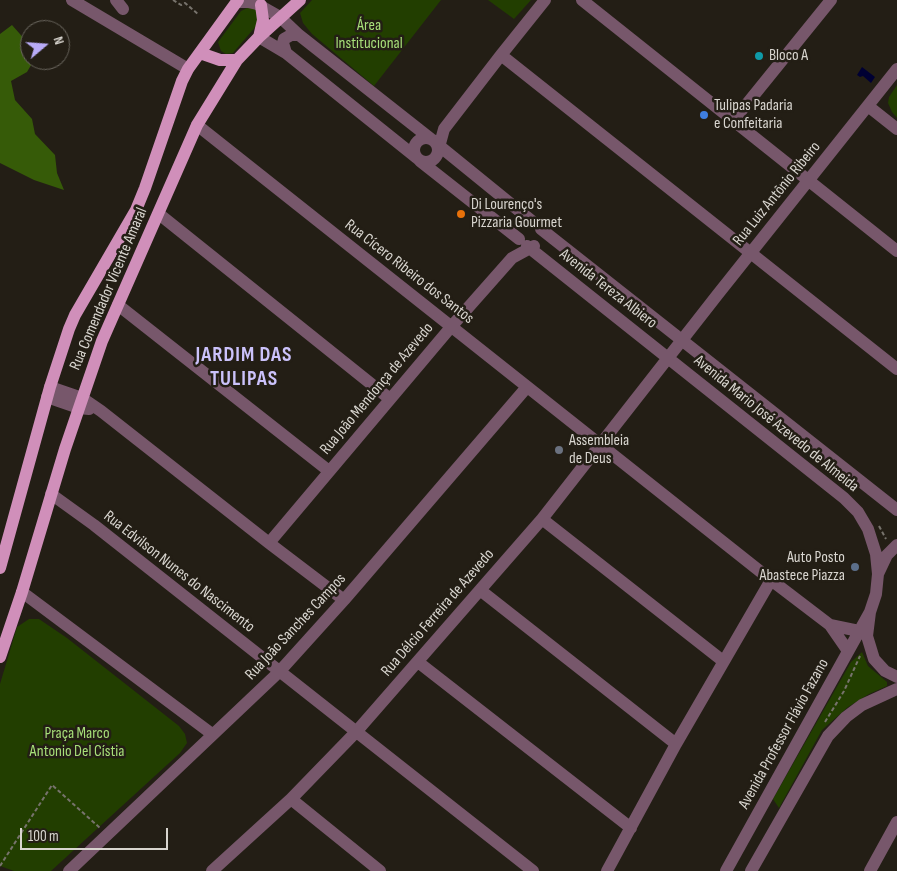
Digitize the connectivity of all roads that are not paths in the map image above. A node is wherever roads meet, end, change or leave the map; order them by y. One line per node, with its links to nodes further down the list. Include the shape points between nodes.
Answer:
1 (72, 0): 15 (street)
2 (546, 0): 13 (street)
3 (582, 0): 18 (street)
4 (831, 0): 18 (street)
5 (237, 1): 7 (street, Rua Comendador Vicente Amaral); 11 (main road, Rua Comendador Vicente Amaral)
6 (297, 3): 8 (main road, Rua Comendador Vicente Amaral); 9 (street, via 291,17)
7 (260, 5): 8 (street, Rua Comendador Vicente Amaral); 10 (main road, via 263,20)
8 (280, 18): 9 (street, Avenida Tereza Albiero); 10 (main road, Rua Comendador Vicente Amaral)
9 (298, 33): 12 (street, via 284,39); 21 (street, Avenida Tereza Albiero)
10 (259, 37): 12 (street, Avenida Tereza Albiero); 14 (main road, Rua Comendador Vicente Amaral)
11 (200, 53): 14 (main road, via 220,60); 15 (main road, Rua Comendador Vicente Amaral)
12 (286, 53): 22 (street, Avenida Tereza Albiero)
13 (501, 55): 21 (street); 28 (street)
14 (237, 60): 19 (main road, Rua Comendador Vicente Amaral)
15 (188, 69): 35 (main road, Rua Comendador Vicente Amaral, via 136,210 75,315)
16 (897, 69): 17 (street, Rua Luiz Antônio Ribeiro)
17 (868, 106): 20 (street); 23 (street, Rua Luiz Antônio Ribeiro)
18 (733, 121): 23 (street)
19 (197, 125): 24 (main road, Rua Comendador Vicente Amaral); 30 (street, Rua Cícero Ribeiro dos Santos)
20 (897, 128)
21 (433, 142): 22 (street, via 434,160 426,163); 22 (street, via 417,142 414,148); 25 (street, Avenida Tereza Albiero)
22 (418, 160): 26 (street, Avenida Tereza Albiero)
23 (809, 180): 27 (street); 28 (street, Rua Luiz Antônio Ribeiro)
24 (159, 214): 29 (main road, Rua Comendador Vicente Amaral); 37 (street)
25 (537, 226): 26 (street, via 525,223); 26 (street, Rua João Mendonça de Azevedo, via 542,238); 31 (street, Avenida Tereza Albiero)
26 (524, 241): 30 (street, Rua João Mendonça de Azevedo); 32 (street, Avenida Tereza Albiero)
27 (897, 251)
28 (750, 253): 31 (street, Rua Luiz Antônio Ribeiro); 33 (street)
29 (118, 304): 36 (main road, Rua Comendador Vicente Amaral); 40 (street)
30 (451, 327): 34 (street, Rua Cícero Ribeiro dos Santos); 37 (street, Rua João Mendonça de Azevedo)
31 (682, 340): 32 (street, Rua Luiz Antônio Ribeiro); 42 (street, Avenida Mario José Azevedo de Almeida)
32 (668, 358): 39 (street, Rua Délcio Ferreira de Azevedo); 47 (street, Avenida Mario José Azevedo de Almeida, via 853,506 868,529)
33 (897, 369)
34 (527, 386): 39 (street, Rua Cícero Ribeiro dos Santos); 51 (street, Rua João Sanches Campos)
35 (48, 392): 36 (street); 46 (main road, Rua Comendador Vicente Amaral)
36 (82, 397): 38 (street); 38 (street, via 94,401); 41 (main road, Rua Comendador Vicente Amaral)
37 (390, 399): 40 (street, Rua João Mendonça de Azevedo)
38 (102, 410): 44 (street)
39 (601, 444): 43 (street, Rua Délcio Ferreira de Azevedo); 48 (street, Rua Cícero Ribeiro dos Santos)
40 (329, 471): 44 (street, Rua João Mendonça de Azevedo)
41 (51, 494): 50 (main road, Rua Comendador Vicente Amaral); 59 (street, Rua Edvilson Nunes do Nascimento)
42 (897, 510)
43 (542, 519): 49 (street, Rua Délcio Ferreira de Azevedo); 57 (street)
44 (269, 543): 51 (street)
45 (897, 545): 47 (street)
46 (0, 568)
47 (878, 574): 52 (street)
48 (771, 580): 53 (street, Rua Cícero Ribeiro dos Santos); 57 (street)
49 (480, 590): 58 (street, Rua Délcio Ferreira de Azevedo); 64 (street)
50 (22, 592): 56 (main road, Rua Comendador Vicente Amaral); 63 (street)
51 (344, 600): 59 (street, Rua João Sanches Campos)
52 (870, 612): 54 (street, Avenida Professor Flávio Fazano); 60 (street, via 867,636 870,650 878,664)
53 (830, 625): 54 (street); 55 (street)
54 (859, 631): 55 (street, Avenida Professor Flávio Fazano)
55 (848, 651): 74 (street, Avenida Professor Flávio Fazano)
56 (0, 657)
57 (723, 661): 64 (street)
58 (418, 662): 62 (street, Rua Délcio Ferreira de Azevedo); 67 (street)
59 (279, 672): 62 (street, Rua Edvilson Nunes do Nascimento); 63 (street, Rua João Sanches Campos)
60 (897, 677)
61 (897, 690): 75 (street, via 862,705 828,736)
62 (356, 732): 65 (street, Rua Délcio Ferreira de Azevedo); 72 (street, Rua Edvilson Nunes do Nascimento)
63 (212, 734): 70 (street, Rua João Sanches Campos)
64 (676, 744): 67 (street)
65 (291, 799): 68 (street, Rua Délcio Ferreira de Azevedo); 71 (street)
66 (897, 822): 69 (street)
67 (631, 828): 73 (street)
68 (220, 869)
69 (875, 869)
70 (69, 871)
71 (380, 871)
72 (533, 871)
73 (607, 871)
74 (726, 871)
75 (750, 871)

